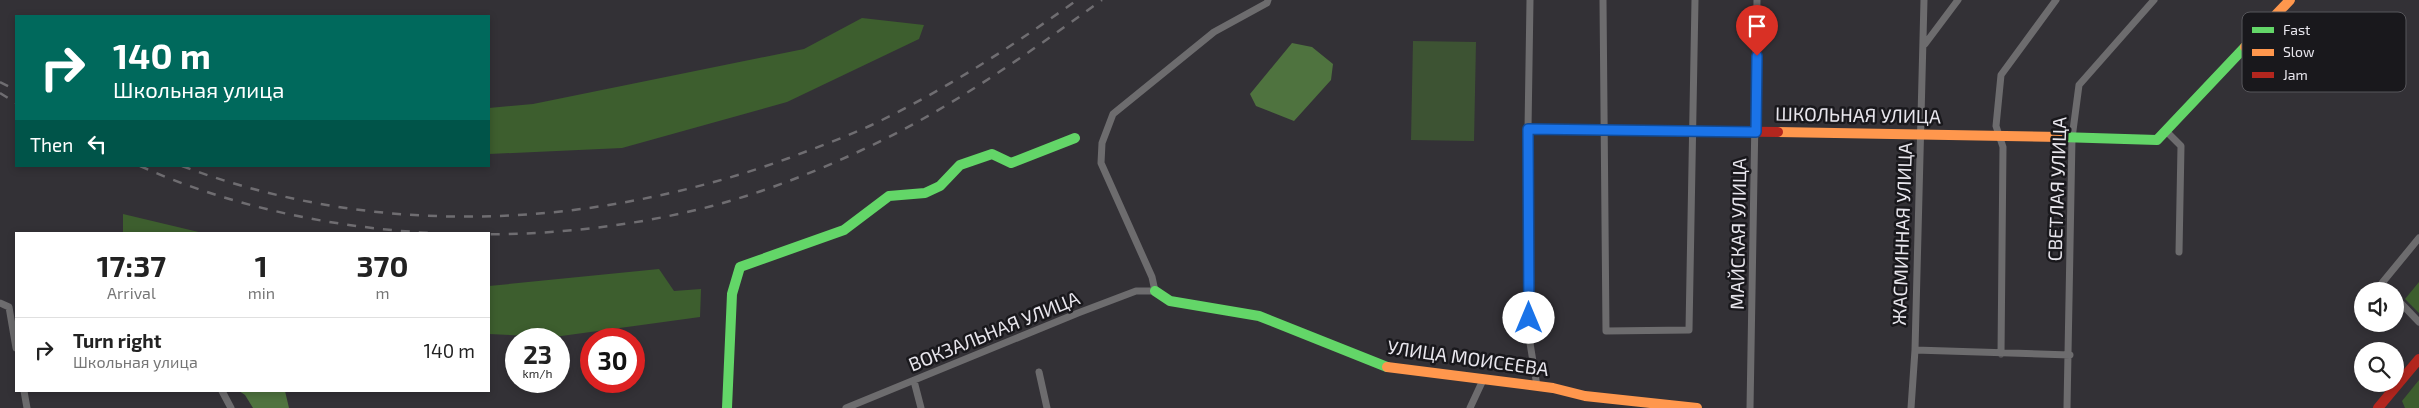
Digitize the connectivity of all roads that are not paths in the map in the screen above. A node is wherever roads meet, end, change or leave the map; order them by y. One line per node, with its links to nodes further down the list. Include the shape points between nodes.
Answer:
1 (1530, 0): 14 (street)
2 (1603, 0): 15 (street)
3 (1695, 0): 16 (street)
4 (1757, 0): 18 (street, МАЙСКАЯ УЛИЦА)
5 (1924, 0): 12 (street, ЖАСМИННАЯ УЛИЦА)
6 (1958, 0): 12 (street)
7 (2056, 0): 20 (street, via 2001,75)
8 (2154, 0): 22 (street, СВЕТЛАЯ УЛИЦА, via 2079,85)
9 (2290, 0): 11 (street)
10 (1267, 1): 26 (street, via 1214,32 1113,114 1102,142 1101,163 1152,277)
11 (2279, 12)
12 (1924, 44): 19 (street, ЖАСМИННАЯ УЛИЦА)
13 (2242, 51): 17 (street)
14 (1528, 129): 15 (street, ШКОЛЬНАЯ УЛИЦА); 38 (street, via 1529,337)
15 (1604, 130): 16 (street, ШКОЛЬНАЯ УЛИЦА); 16 (street, via 1606,331 1688,330)
16 (1693, 131): 18 (street, ШКОЛЬНАЯ УЛИЦА)
17 (2166, 131): 22 (street, ШКОЛЬНАЯ УЛИЦА, via 2157,140); 24 (street, via 2181,146)
18 (1756, 132): 19 (street, ШКОЛЬНАЯ УЛИЦА); 49 (street, МАЙСКАЯ УЛИЦА)
19 (1922, 133): 20 (street, ШКОЛЬНАЯ УЛИЦА); 31 (street, ЖАСМИННАЯ УЛИЦА)
20 (1998, 136): 22 (street, ШКОЛЬНАЯ УЛИЦА); 32 (street, via 2003,147)
21 (1075, 138): 43 (street, via 1011,163 992,154 960,165 940,186 925,194 888,196 844,230 740,267 732,294)
22 (2072, 138): 33 (street, СВЕТЛАЯ УЛИЦА)
23 (2419, 238): 25 (street)
24 (2179, 252)
25 (2383, 282)
26 (1155, 291): 36 (street, УЛИЦА МОИСЕЕВА, via 1170,301 1259,316 1390,368); 37 (street, ВОКЗАЛЬНАЯ УЛИЦА, via 1136,291 1078,312)
27 (0, 303): 30 (street, via 9,307)
28 (2404, 306): 29 (street)
29 (2419, 322)
30 (15, 342)
31 (1916, 350): 32 (street); 50 (street, ЖАСМИННАЯ УЛИЦА)
32 (2002, 354): 33 (street)
33 (2070, 355): 51 (street, СВЕТЛАЯ УЛИЦА)
34 (2419, 359): 52 (street)
35 (1039, 372): 46 (street)
36 (1484, 380): 38 (street, УЛИЦА МОИСЕЕВА); 47 (street)
37 (914, 381): 44 (street, ВОКЗАЛЬНАЯ УЛИЦА); 45 (street)
38 (1537, 386): 48 (street, УЛИЦА МОИСЕЕВА, via 1585,396)
39 (24, 392): 41 (street)
40 (223, 392): 42 (street)
41 (25, 408)
42 (231, 408)
43 (727, 408)
44 (846, 408)
45 (921, 408)
46 (1047, 408)
47 (1470, 408)
48 (1697, 408)
49 (1750, 408)
50 (1911, 408)
51 (2067, 408)
52 (2378, 408)

